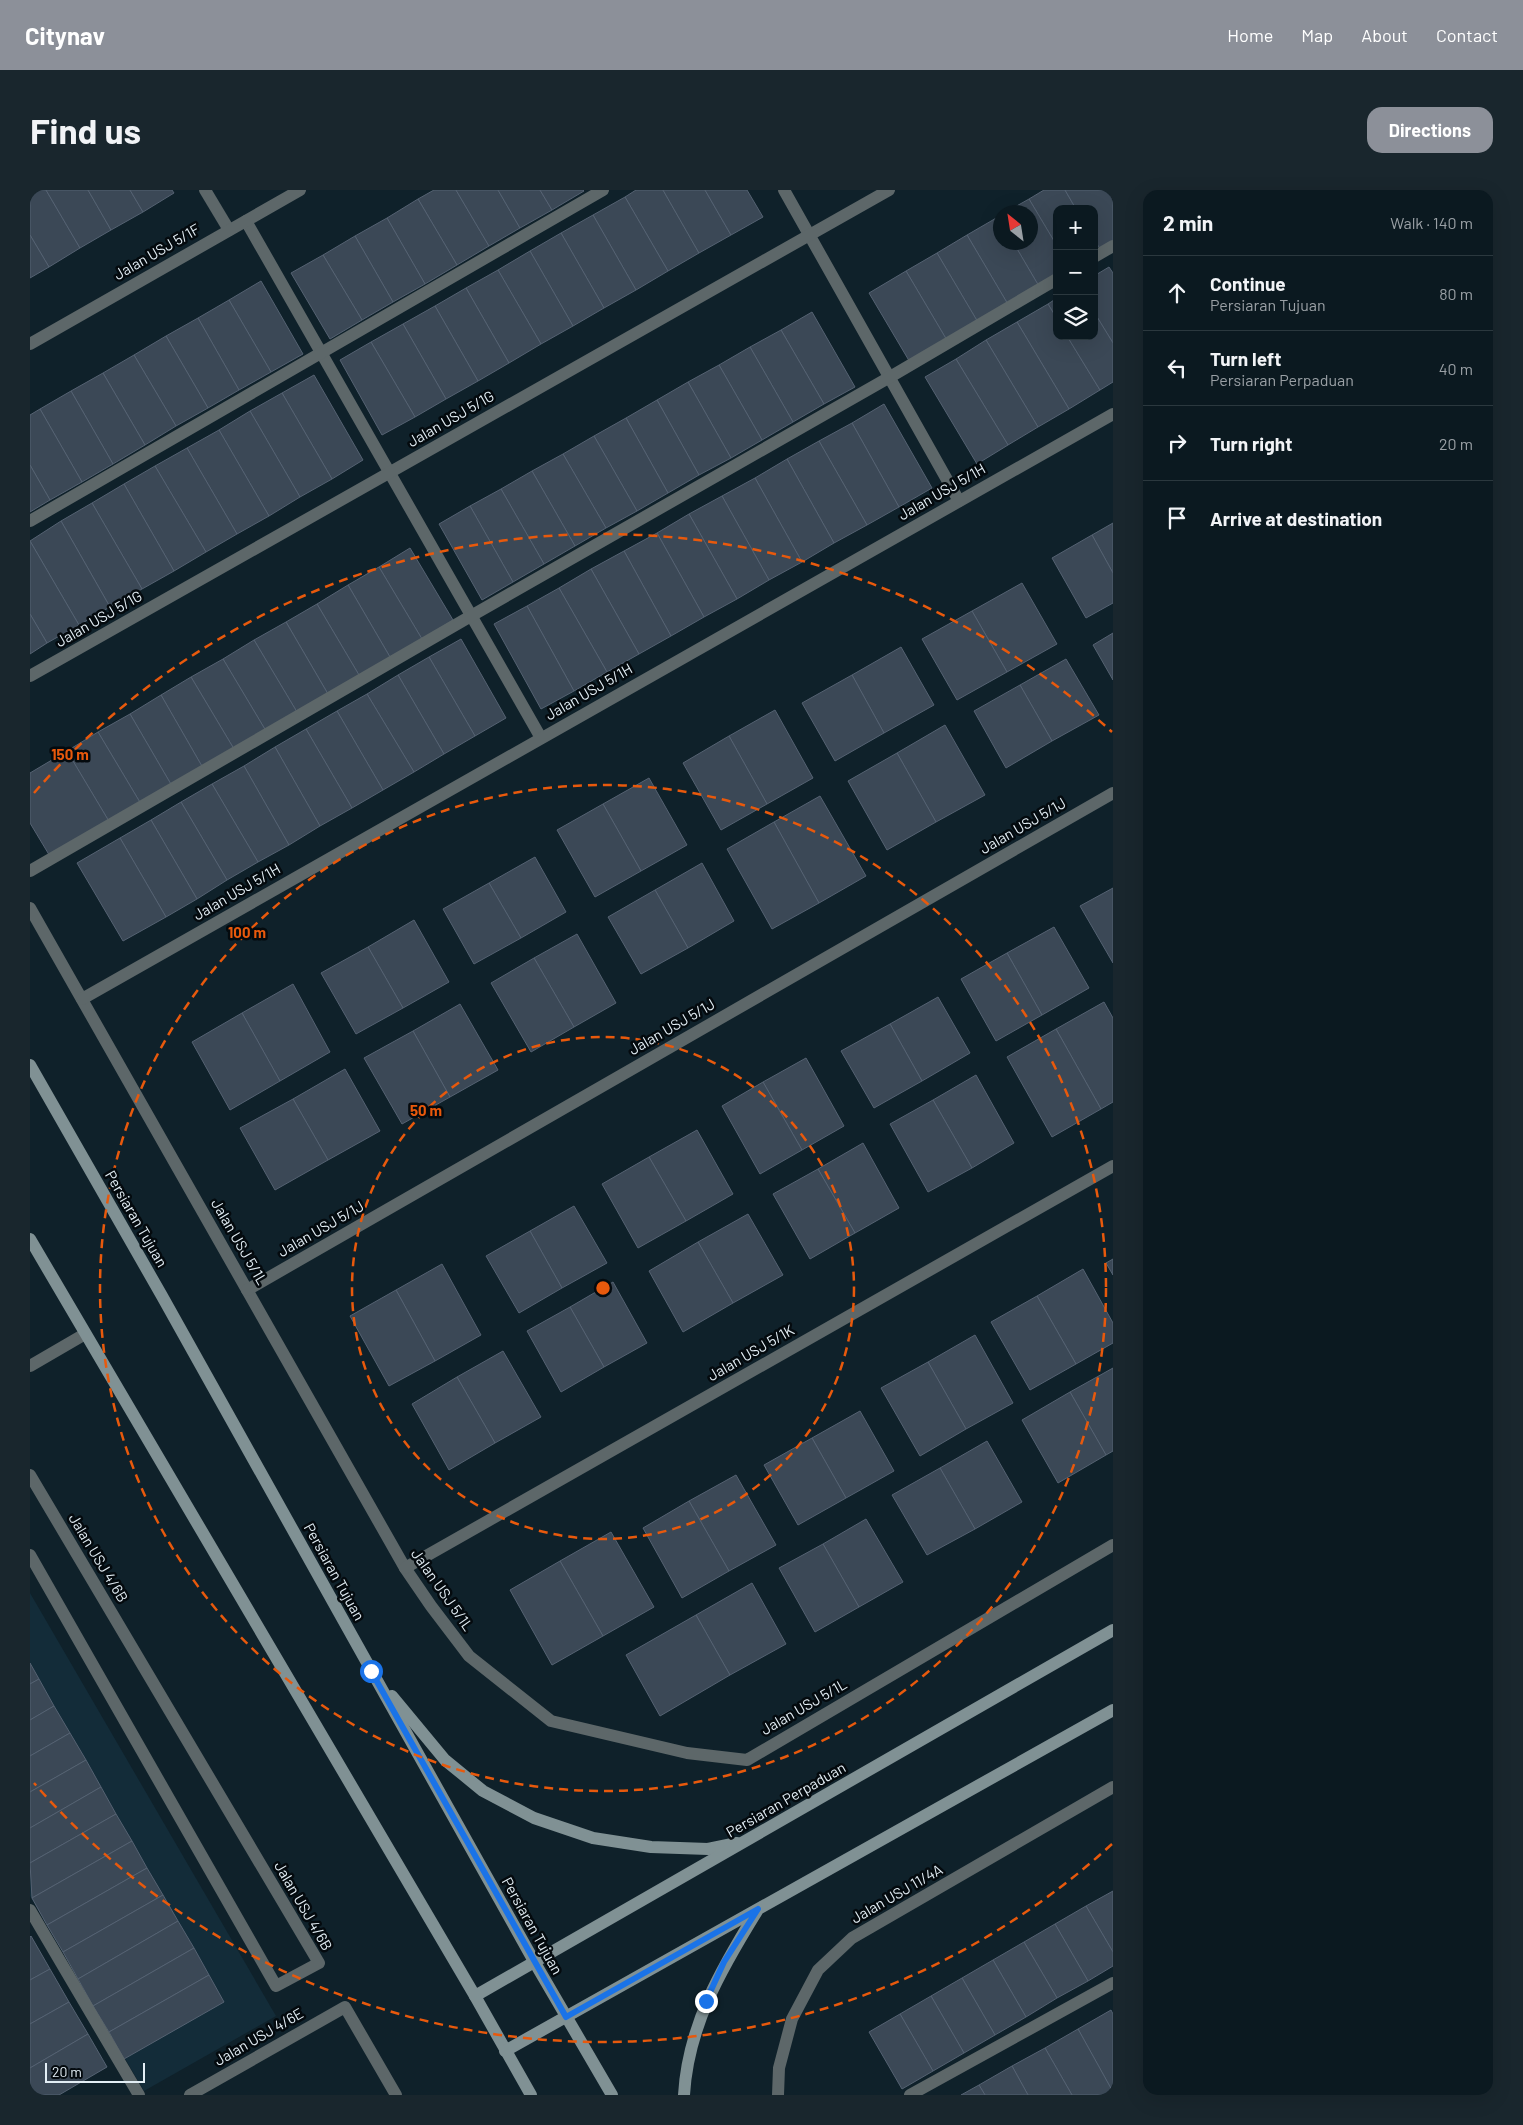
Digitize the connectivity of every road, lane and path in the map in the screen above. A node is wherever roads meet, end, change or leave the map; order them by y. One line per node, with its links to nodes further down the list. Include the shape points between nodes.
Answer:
1 (205, 190): 7 (street)
2 (300, 190): 6 (street, Jalan USJ 5/1F)
3 (603, 190): 13 (street)
4 (784, 190): 8 (street)
5 (889, 190): 8 (street, Jalan USJ 5/1G)
6 (246, 221): 7 (street, Jalan USJ 5/1F); 13 (street)
7 (229, 230): 12 (street, Jalan USJ 5/1F)
8 (810, 235): 14 (street); 16 (street, Jalan USJ 5/1G)
9 (1113, 246): 10 (street)
10 (1098, 255)
11 (1053, 281): 14 (street)
12 (30, 344)
13 (320, 352): 16 (street); 18 (street)
14 (890, 377): 17 (street); 19 (street)
15 (1113, 414): 17 (street, Jalan USJ 5/1H)
16 (390, 473): 19 (street); 20 (street, Jalan USJ 5/1G)
17 (960, 501): 21 (street, Jalan USJ 5/1H)
18 (30, 521)
19 (471, 616): 21 (street); 23 (street)
20 (30, 676)
21 (541, 738): 25 (street, Jalan USJ 5/1H)
22 (1113, 793): 29 (street, Jalan USJ 5/1J)
23 (30, 871)
24 (30, 908): 25 (street, Jalan USJ 5/1L)
25 (82, 999): 29 (street, Jalan USJ 5/1L)
26 (30, 1065): 37 (main road, Persiaran Tujuan)
27 (1113, 1166): 35 (street, Jalan USJ 5/1K)
28 (30, 1239): 30 (main road)
29 (247, 1290): 35 (street, Jalan USJ 5/1L)
30 (86, 1334): 31 (street); 45 (main road)
31 (30, 1366)
32 (30, 1475): 34 (street, Jalan USJ 4/6B, via 319,1963 276,1986)
33 (1113, 1545): 35 (street, Jalan USJ 5/1L, via 747,1760 687,1753 552,1721 470,1656)
34 (30, 1555)
35 (405, 1568)
36 (1113, 1630): 40 (main road, Persiaran Perpaduan)
37 (371, 1671): 40 (main road, via 445,1760 483,1791 534,1818 593,1838 650,1847 708,1849); 43 (main road, Persiaran Tujuan)
38 (1113, 1710): 41 (main road)
39 (1113, 1787): 54 (street, Jalan USJ 11/4A, via 852,1938 818,1970 792,2019 779,2068)
40 (749, 1840): 43 (main road, Persiaran Perpaduan)
41 (758, 1909): 46 (main road); 53 (main road, via 724,1962 706,2001 695,2035)
42 (30, 1910): 48 (street)
43 (534, 1963): 45 (main road, Persiaran Perpaduan); 46 (main road, Persiaran Tujuan)
44 (1113, 1983): 55 (street)
45 (475, 1996): 47 (main road)
46 (566, 2017): 47 (main road); 52 (main road, Persiaran Tujuan)
47 (505, 2051): 51 (main road)
48 (139, 2095)
49 (190, 2095): 50 (street, Jalan USJ 4/6E, via 345,2007)
50 (396, 2095)
51 (531, 2095)
52 (612, 2095)
53 (684, 2095)
54 (778, 2095)
55 (910, 2095)

